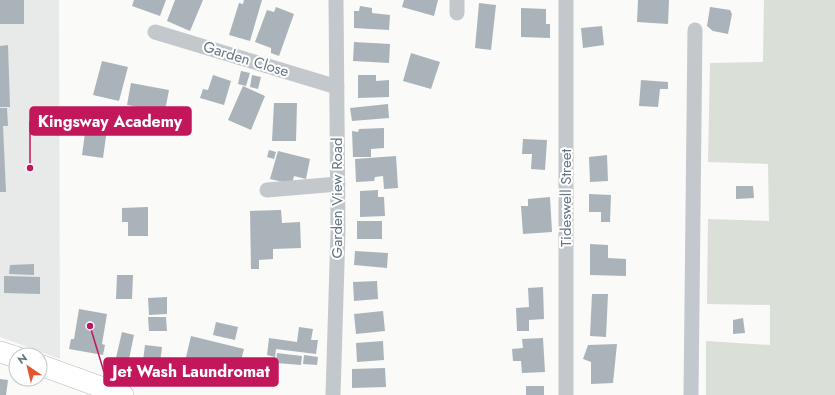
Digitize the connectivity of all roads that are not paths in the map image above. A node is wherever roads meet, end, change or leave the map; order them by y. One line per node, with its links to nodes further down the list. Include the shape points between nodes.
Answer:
1 (336, 0): 5 (street, Garden View Road)
2 (566, 0): 11 (street, Tideswell Street)
3 (695, 30): 12 (street)
4 (154, 32): 5 (street, Garden Close)
5 (337, 87): 6 (street, Garden View Road)
6 (338, 184): 7 (street); 10 (street, Garden View Road)
7 (267, 190)
8 (48, 368): 9 (main road)
9 (123, 395)
10 (333, 395)
11 (566, 395)
12 (691, 395)

